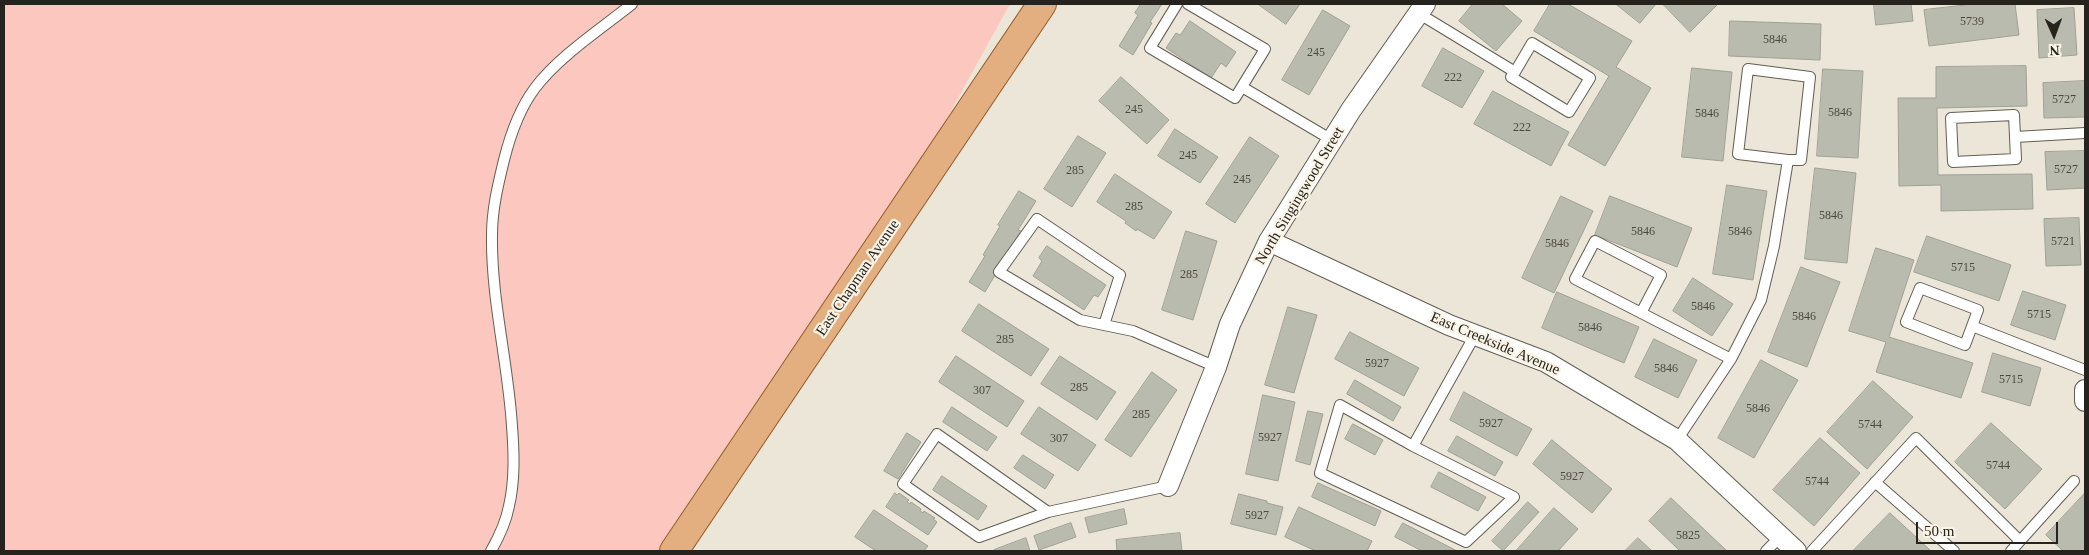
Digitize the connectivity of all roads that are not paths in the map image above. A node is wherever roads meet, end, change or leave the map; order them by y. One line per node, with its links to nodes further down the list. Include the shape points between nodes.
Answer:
1 (632, 4): 30 (lane, via 547,73 534,89 508,145 496,193 492,235 495,290 512,419 513,475 509,506)
2 (1042, 4): 31 (main road, East Chapman Avenue)
3 (1177, 4): 7 (lane, via 1150,48 1235,98)
4 (1188, 4): 7 (lane, via 1265,49)
5 (1421, 8): 6 (lane); 10 (street, North Singingwood Street)
6 (1515, 72): 6 (lane, via 1511,77 1569,112 1590,78 1532,43)
7 (1242, 87): 10 (lane)
8 (2085, 133): 9 (lane)
9 (2015, 137): 9 (lane, via 2014,114 1950,118 1953,162 2016,159)
10 (1332, 140): 12 (street, North Singingwood Street)
11 (1788, 160): 11 (lane, via 1801,160 1810,77 1748,69 1738,154); 17 (lane, via 1774,246 1761,300)
12 (1269, 241): 16 (street, East Creekside Avenue); 18 (street, North Singingwood Street, via 1230,324)
13 (1641, 313): 13 (lane, via 1575,279 1595,241 1661,274); 17 (lane)
14 (1104, 325): 14 (lane, via 1080,320 999,272 1037,220 1120,275); 18 (lane, via 1133,331)
15 (1972, 326): 15 (lane, via 1978,310 1920,288 1906,322 1965,345); 19 (lane)
16 (1476, 335): 22 (street, East Creekside Avenue, via 1546,362); 23 (lane)
17 (1731, 359): 22 (lane)
18 (1216, 367): 26 (street, North Singingwood Street)
19 (2085, 370)
20 (2085, 390): 21 (street)
21 (2085, 401)
22 (1677, 440): 28 (street, East Creekside Avenue)
23 (1413, 446): 23 (lane, via 1340,405 1320,473 1466,542 1514,497)
24 (2074, 481): 29 (lane)
25 (1875, 482): 29 (lane, via 1916,438); 34 (lane); 35 (lane)
26 (1168, 486): 27 (lane)
27 (1048, 512): 27 (lane, via 979,538 903,484 937,434)
28 (1780, 537): 32 (lane); 33 (street, East Creekside Avenue)
29 (2020, 541): 36 (lane)
30 (492, 551)
31 (674, 551)
32 (1766, 551)
33 (1796, 551)
34 (1812, 551)
35 (1954, 551)
36 (2010, 551)

